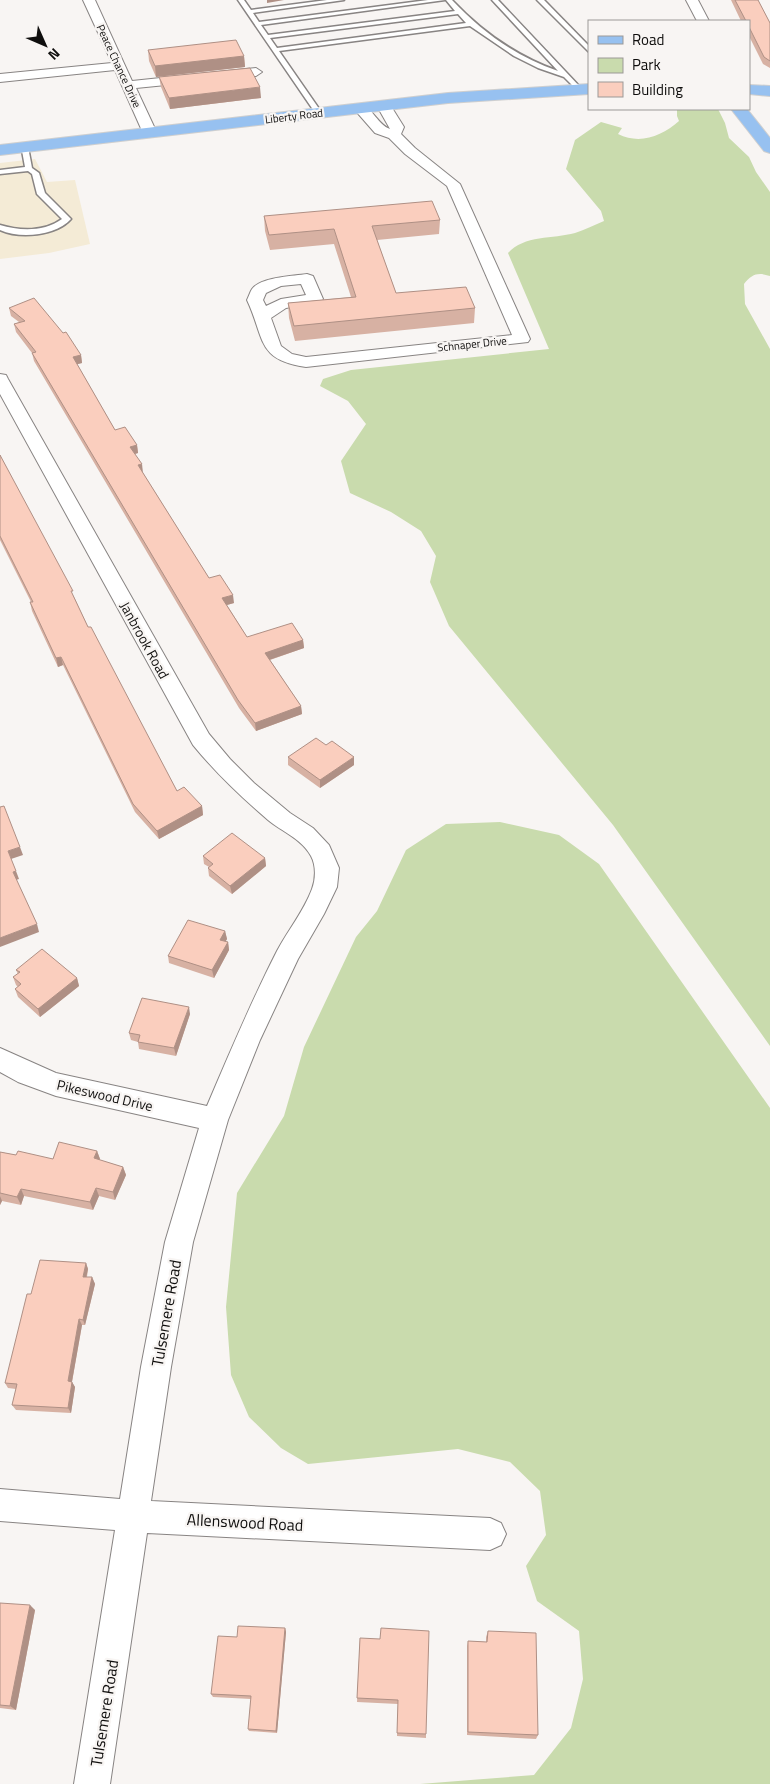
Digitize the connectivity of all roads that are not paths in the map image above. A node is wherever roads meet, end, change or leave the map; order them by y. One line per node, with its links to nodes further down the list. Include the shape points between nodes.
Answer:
1 (89, 0): 20 (street, Peace Chance Drive)
2 (241, 0): 9 (lane)
3 (338, 0): 9 (lane); 10 (lane)
4 (442, 0): 10 (lane)
5 (449, 0): 11 (lane)
6 (496, 0): 22 (lane)
7 (540, 0): 18 (lane)
8 (692, 0): 12 (street)
9 (249, 12): 13 (lane)
10 (344, 12): 13 (lane); 15 (lane)
11 (460, 12): 14 (lane); 15 (lane)
12 (702, 20)
13 (257, 24): 16 (lane)
14 (471, 24): 17 (lane); 22 (lane, via 520,58)
15 (355, 25): 16 (lane); 17 (lane)
16 (266, 37): 19 (lane)
17 (365, 38): 19 (lane)
18 (588, 49)
19 (275, 50): 31 (lane)
20 (119, 66): 23 (street); 24 (street, Peace Chance Drive)
21 (256, 72): 24 (street)
22 (568, 76): 25 (lane)
23 (0, 78)
24 (128, 85): 32 (street, Peace Chance Drive)
25 (584, 89): 28 (main road, Liberty Road)
26 (770, 91): 27 (main road)
27 (751, 97)
28 (384, 106): 29 (main road, Liberty Road); 33 (street, via 397,127)
29 (361, 108): 31 (main road, Liberty Road); 33 (street, Schnaper Drive, via 380,130)
30 (740, 110): 35 (main road)
31 (318, 114): 32 (main road, Liberty Road)
32 (150, 133): 34 (main road, Liberty Road)
33 (394, 135): 40 (street, Schnaper Drive, via 454,184 522,339 292,361 273,350)
34 (24, 147): 36 (main road, Liberty Road); 37 (lane)
35 (770, 148)
36 (0, 150)
37 (29, 169): 38 (lane); 39 (lane, via 35,173 41,194 67,219 56,227 15,232)
38 (0, 172)
39 (0, 227)
40 (263, 317)
41 (0, 379): 42 (street, Janbrook Road, via 202,739 246,789 305,834 321,851)
42 (327, 868): 44 (street, Tulsemere Road, via 325,887 251,1031)
43 (0, 1059): 44 (street, Pikeswood Drive, via 32,1076 68,1088)
44 (215, 1120): 46 (street, Tulsemere Road, via 179,1242)
45 (0, 1506): 46 (street, Allenswood Road)
46 (134, 1516): 47 (street, Allenswood Road); 48 (street, Tulsemere Road)
47 (490, 1534)
48 (92, 1784)

